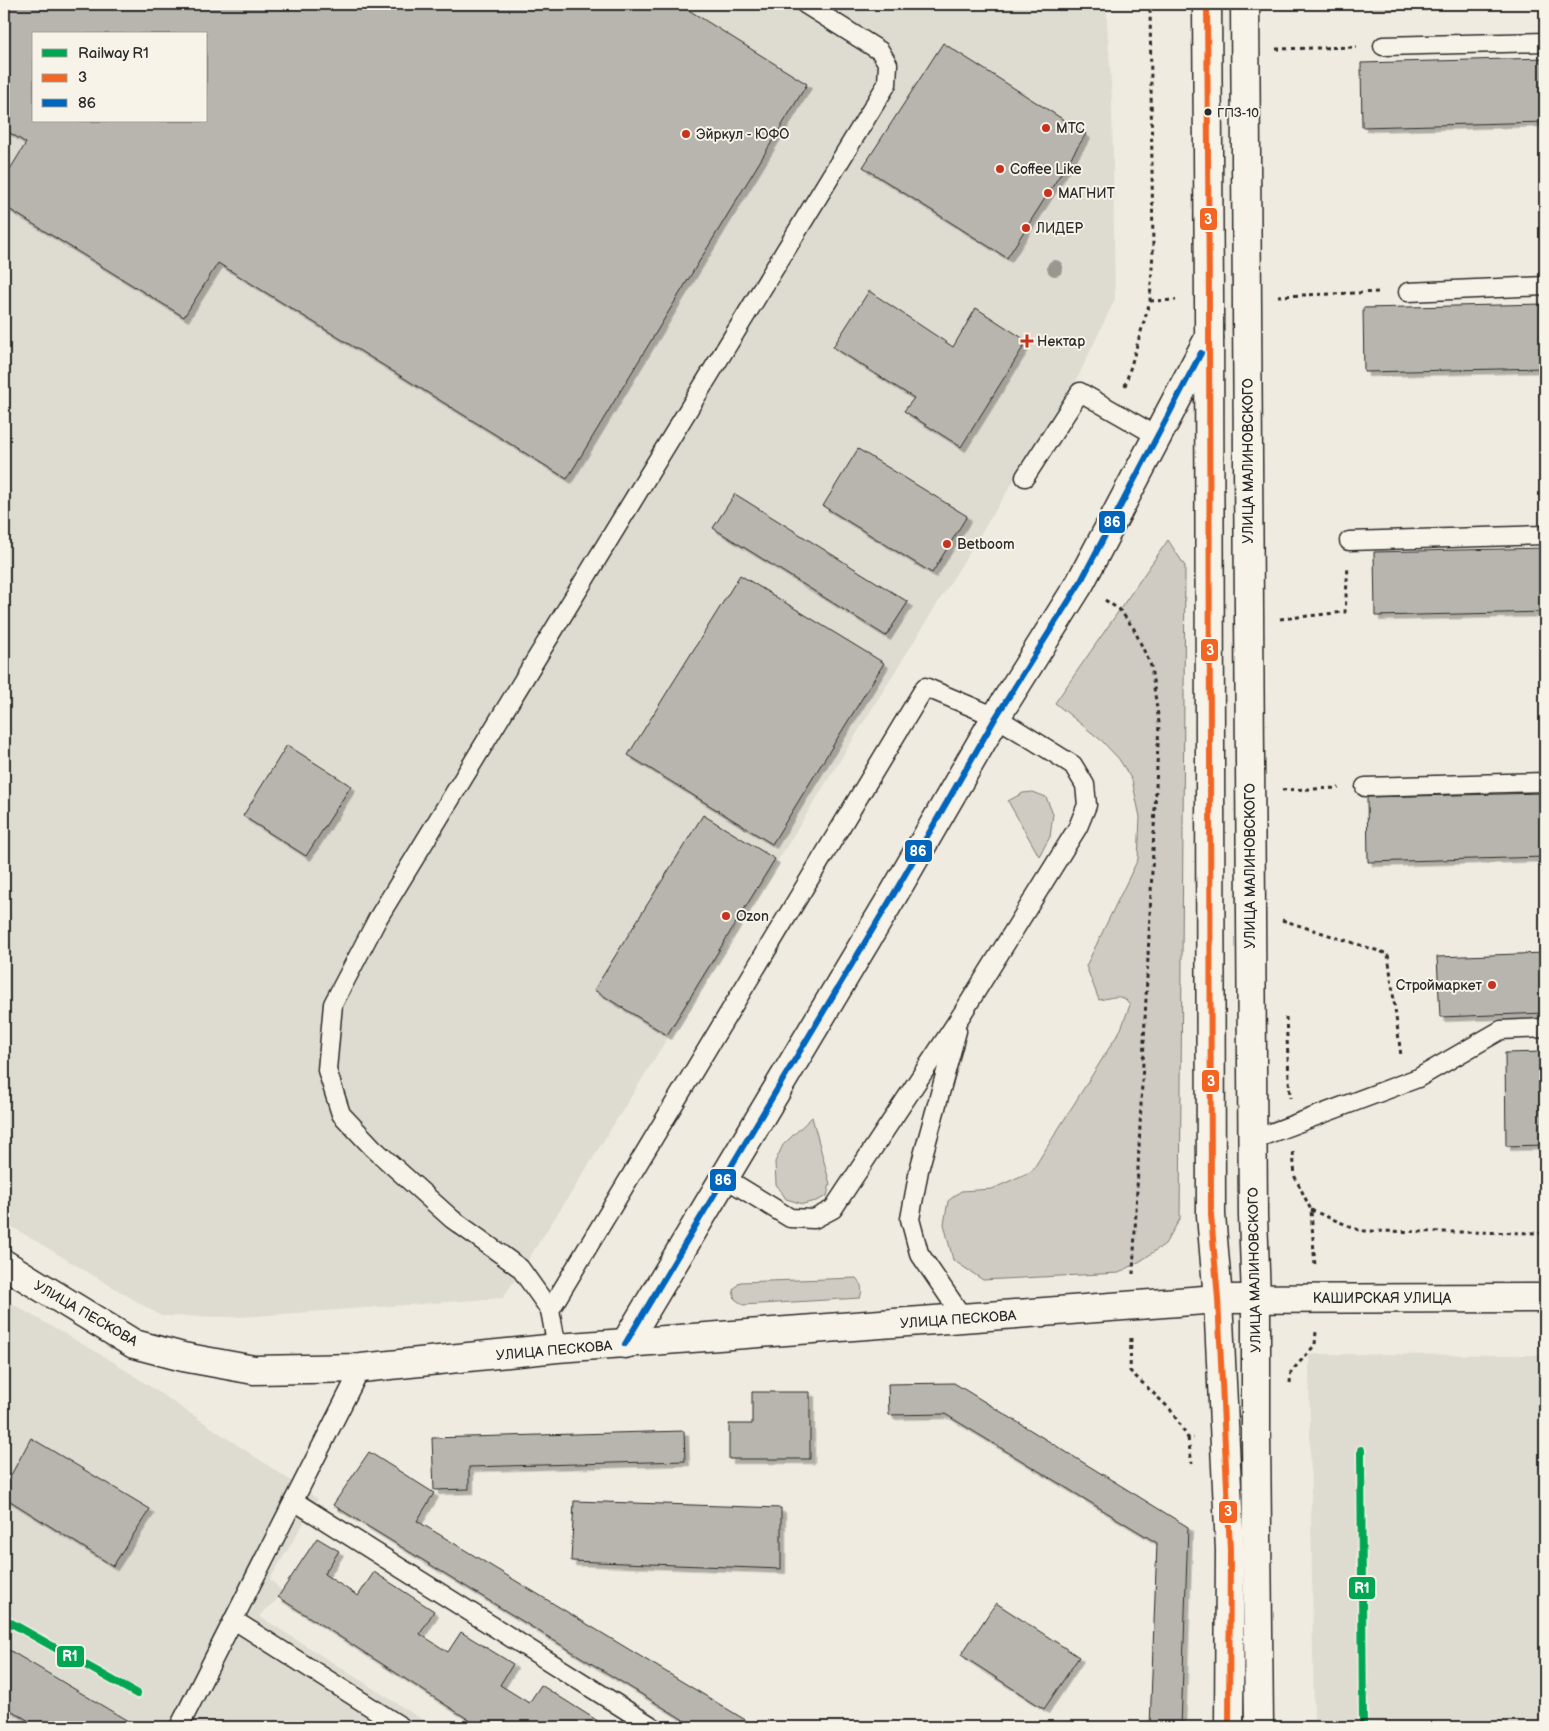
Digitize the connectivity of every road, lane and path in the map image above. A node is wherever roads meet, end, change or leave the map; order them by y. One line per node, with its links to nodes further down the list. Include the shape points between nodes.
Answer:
1 (805, 4): 37 (lane, via 880,51 888,64 888,84 378,918 333,1004 328,1070 341,1114 373,1148 452,1219 520,1268)
2 (1150, 4): 12 (path, via 1153,251 1150,301)
3 (1207, 4): 11 (main road)
4 (1245, 4): 10 (main road, УЛИЦА МАЛИНОВСКОГО)
5 (1545, 42): 6 (lane)
6 (1383, 46): 7 (path)
7 (1271, 49)
8 (1545, 286): 9 (lane)
9 (1408, 292): 10 (path)
10 (1247, 297): 27 (main road, УЛИЦА МАЛИНОВСКОГО)
11 (1209, 338): 13 (main road); 34 (main road, via 1210,1215)
12 (1117, 413): 13 (lane); 14 (lane, via 1080,392)
13 (1157, 436): 17 (main road)
14 (1025, 477)
15 (1545, 535): 16 (lane)
16 (1349, 541): 18 (path, via 1345,612)
17 (1080, 583): 19 (main road); 36 (path, via 1120,610 1134,629 1151,666 1159,723)
18 (1277, 620)
19 (996, 717): 24 (lane, via 1073,765 1085,785 1087,805 1078,827); 28 (main road); 37 (lane, via 925,687)
20 (1545, 782): 21 (lane)
21 (1365, 787): 22 (path)
22 (1279, 790)
23 (1282, 920): 26 (path, via 1388,954)
24 (962, 1014): 28 (lane, via 833,1209 814,1219 790,1218); 38 (lane, via 918,1170 910,1219 918,1253)
25 (1545, 1028): 26 (lane, via 1501,1030)
26 (1404, 1083): 27 (lane)
27 (1252, 1140): 32 (main road, УЛИЦА МАЛИНОВСКОГО)
28 (725, 1178): 39 (main road)
29 (1311, 1210): 30 (path, via 1361,1231)
30 (1545, 1233)
31 (4, 1264): 41 (main road, УЛИЦА ПЕСКОВА, via 134,1344 254,1370)
32 (1256, 1298): 34 (main road, КАШИРСКАЯ УЛИЦА); 35 (main road, КАШИРСКАЯ УЛИЦА); 50 (main road, УЛИЦА МАЛИНОВСКОГО)
33 (1545, 1298): 35 (main road, КАШИРСКАЯ УЛИЦА)
34 (1218, 1299): 36 (main road, УЛИЦА ПЕСКОВА); 43 (main road)
35 (1318, 1299): 42 (path, via 1315,1345 1291,1372)
36 (1132, 1306): 38 (main road, УЛИЦА ПЕСКОВА); 43 (path, via 1130,1372 1170,1409 1188,1438)
37 (550, 1310): 40 (lane)
38 (964, 1319): 39 (main road, УЛИЦА ПЕСКОВА)
39 (625, 1344): 40 (main road, УЛИЦА ПЕСКОВА)
40 (557, 1348): 41 (main road, УЛИЦА ПЕСКОВА)
41 (361, 1368): 44 (lane)
42 (1290, 1391)
43 (1225, 1437): 49 (main road, via 1230,1550)
44 (294, 1501): 45 (lane); 48 (lane)
45 (234, 1620): 46 (lane); 47 (lane)
46 (179, 1727)
47 (402, 1727)
48 (653, 1727)
49 (1229, 1727)
50 (1259, 1727)

